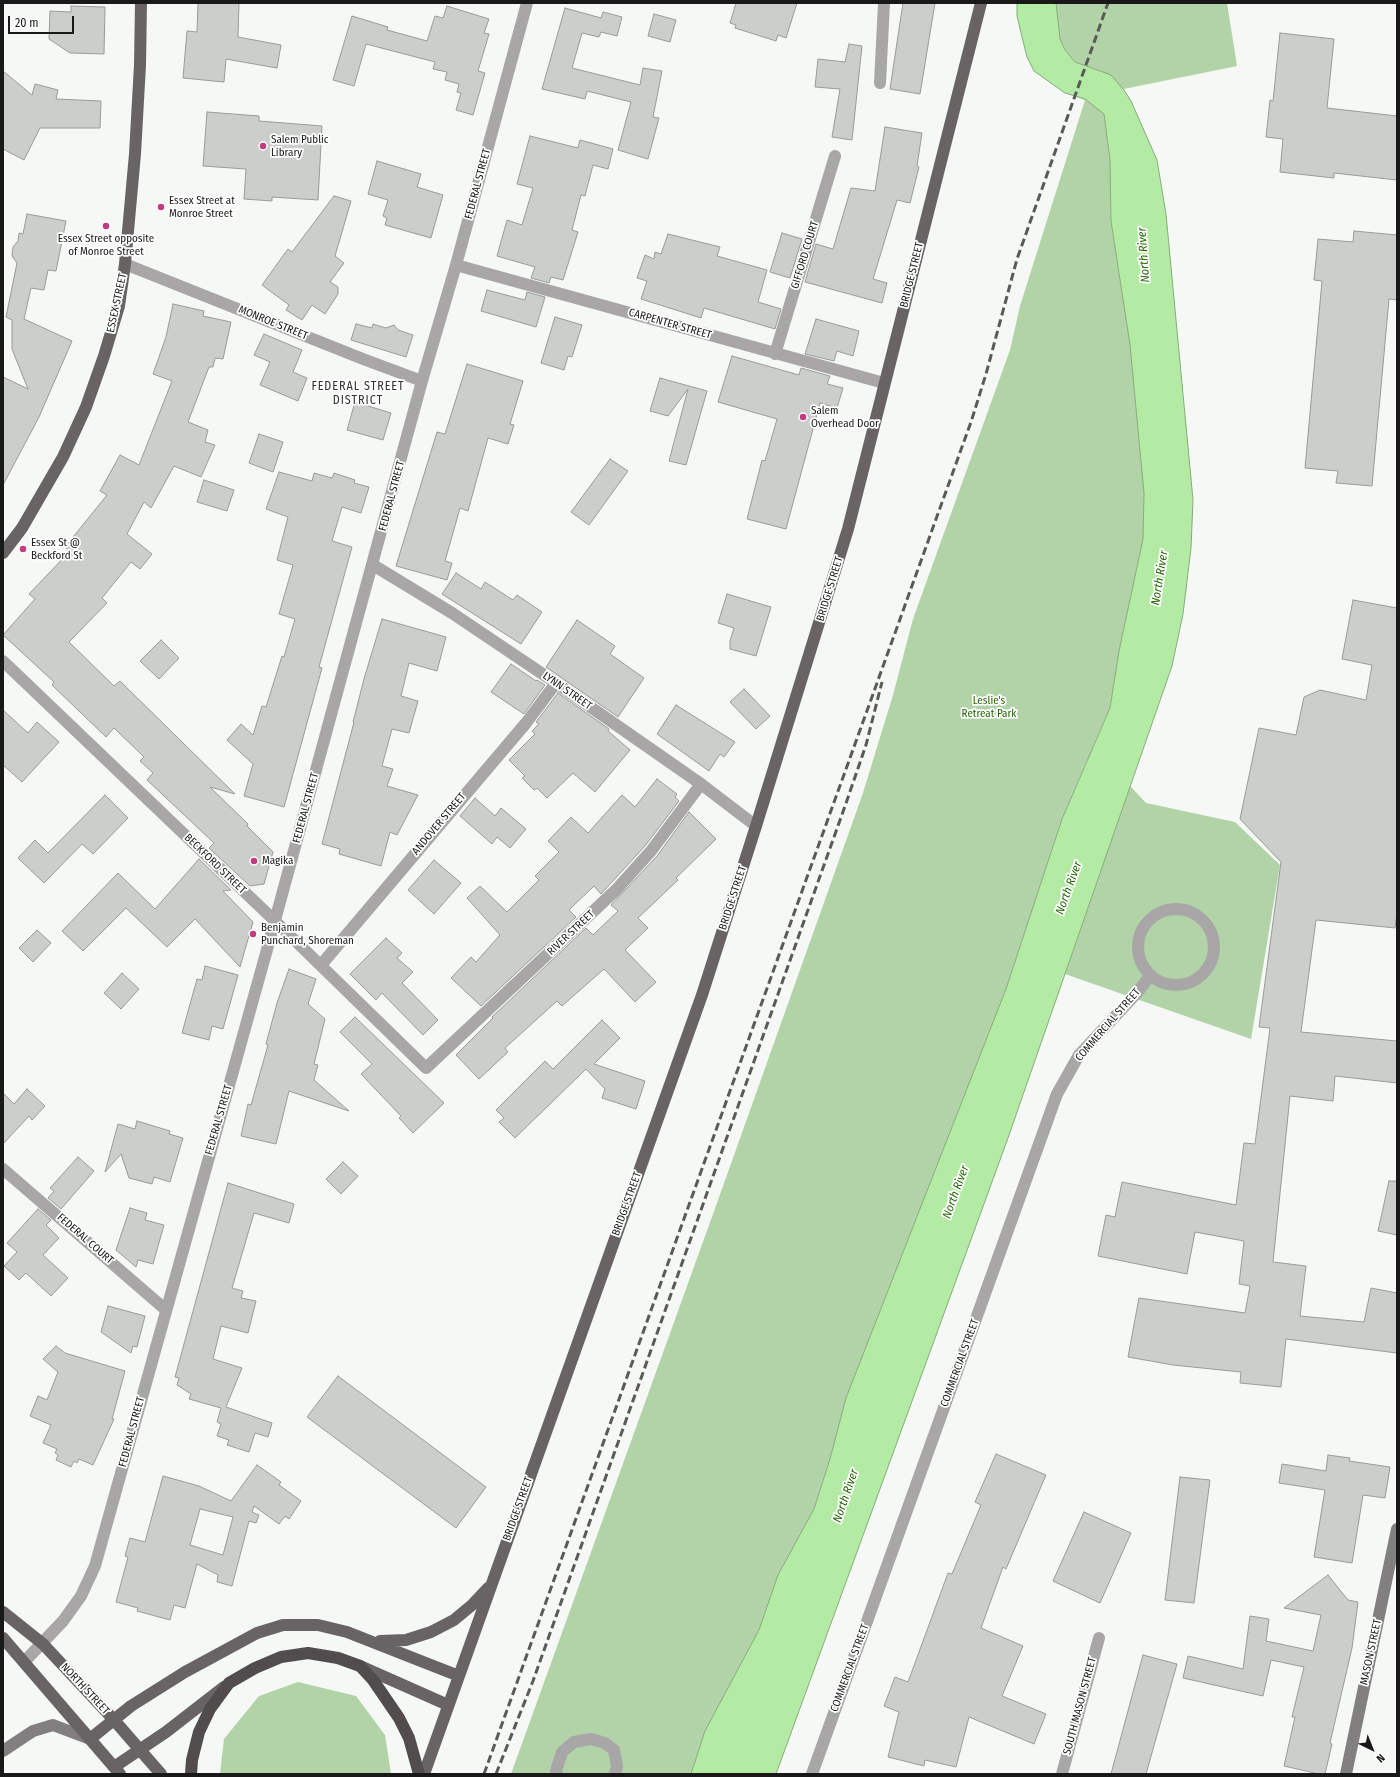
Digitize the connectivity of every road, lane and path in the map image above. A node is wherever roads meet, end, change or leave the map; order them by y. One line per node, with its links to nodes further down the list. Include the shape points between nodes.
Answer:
1 (141, 3): 7 (main road, ESSEX STREET, via 135,154)
2 (527, 3): 8 (street, FEDERAL STREET)
3 (884, 3): 5 (street)
4 (981, 3): 11 (main road, BRIDGE STREET)
5 (880, 83)
6 (835, 156): 9 (street, GIFFORD COURT)
7 (125, 264): 10 (street, MONROE STREET); 12 (main road, ESSEX STREET, via 119,306 86,407 43,494)
8 (456, 264): 9 (street, CARPENTER STREET); 10 (street, FEDERAL STREET)
9 (775, 354): 11 (street, CARPENTER STREET)
10 (422, 381): 13 (street, FEDERAL STREET)
11 (884, 383): 17 (main road, BRIDGE STREET, via 848,529)
12 (3, 553)
13 (372, 565): 15 (street, LYNN STREET, via 445,609); 18 (street, FEDERAL STREET)
14 (3, 661): 18 (street, BECKFORD STREET)
15 (556, 683): 16 (street, LYNN STREET); 19 (street, ANDOVER STREET, via 526,723)
16 (701, 784): 17 (street, LYNN STREET); 21 (street, RIVER STREET, via 651,851 616,890)
17 (756, 826): 26 (main road, BRIDGE STREET, via 702,995)
18 (275, 921): 19 (street, BECKFORD STREET); 23 (street, FEDERAL STREET)
19 (320, 965): 21 (street, BECKFORD STREET)
20 (1150, 976): 20 (street, via 1165,984 1178,985 1193,981 1206,971 1213,956 1214,943 1212,933 1202,918 1184,909 1173,908 1162,911 1145,923 1139,936 1137,952); 48 (street, COMMERCIAL STREET, via 1079,1055 1057,1094)
21 (426, 1068)
22 (3, 1169): 23 (street, FEDERAL COURT)
23 (166, 1310): 31 (street, FEDERAL STREET, via 95,1566 81,1596)
24 (1397, 1529): 25 (street, MASON STREET)
25 (1393, 1566): 50 (street, MASON STREET)
26 (492, 1584): 30 (main road, via 454,1620 431,1632 406,1640); 34 (main road, BRIDGE STREET)
27 (3, 1612): 31 (main road, NORTH STREET)
28 (3, 1638): 32 (main road)
29 (1099, 1638): 49 (street, SOUTH MASON STREET)
30 (375, 1641): 34 (main road); 37 (main road, via 318,1625 283,1625 257,1633 185,1672 131,1706)
31 (43, 1644): 32 (street, FEDERAL STREET); 37 (main road, NORTH STREET)
32 (24, 1662): 38 (main road)
33 (360, 1666): 35 (highway, via 338,1658 308,1653 281,1657 254,1668); 36 (main road); 44 (highway, via 399,1718 409,1738)
34 (459, 1676): 36 (main road, BRIDGE STREET)
35 (229, 1683): 40 (main road); 43 (highway, via 210,1709 199,1732)
36 (448, 1705): 45 (main road, BRIDGE STREET)
37 (114, 1720): 38 (main road); 40 (main road, NORTH STREET)
38 (90, 1739): 39 (street, via 53,1725 33,1731); 41 (main road)
39 (3, 1751)
40 (141, 1751): 41 (main road); 42 (main road, NORTH STREET)
41 (117, 1771)
42 (160, 1774)
43 (191, 1774)
44 (419, 1774)
45 (424, 1774)
46 (557, 1774): 47 (street, via 562,1752 574,1742 591,1739 614,1750 617,1766)
47 (615, 1774)
48 (812, 1774)
49 (1062, 1774)
50 (1346, 1774)

